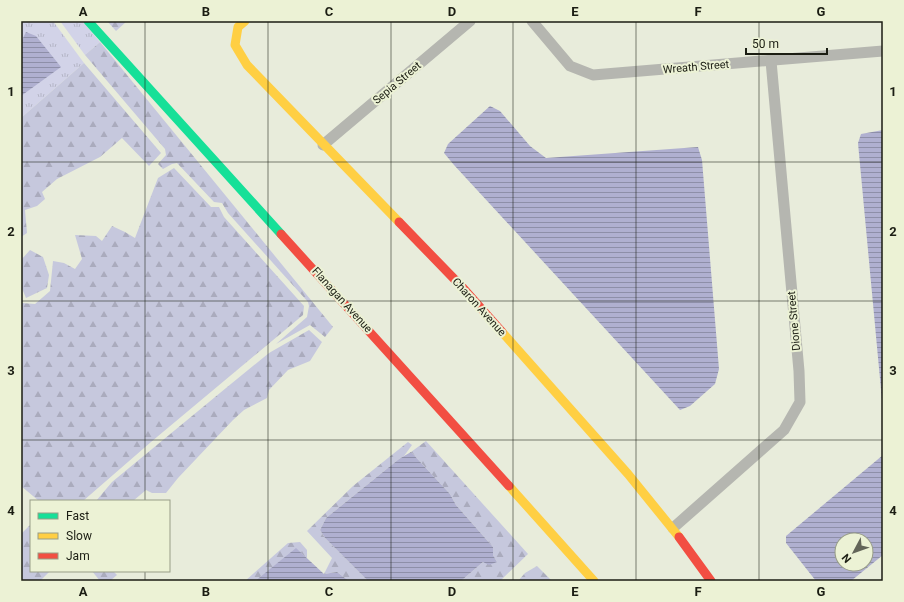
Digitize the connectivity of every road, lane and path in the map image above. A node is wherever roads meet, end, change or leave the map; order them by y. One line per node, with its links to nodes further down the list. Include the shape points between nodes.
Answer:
1 (88, 21): 9 (street, Flanagan Avenue)
2 (245, 21): 7 (street, Charon Avenue, via 238,27 235,45 247,65)
3 (470, 21): 7 (street, Sepia Street)
4 (532, 21): 6 (street, Wreath Street, via 570,66 593,75)
5 (883, 51): 6 (street, Wreath Street)
6 (770, 61): 8 (street, Dione Street, via 800,402 784,430)
7 (323, 145): 8 (street, Charon Avenue, via 462,288)
8 (673, 528): 10 (street, Charon Avenue)
9 (594, 581)
10 (712, 581)

